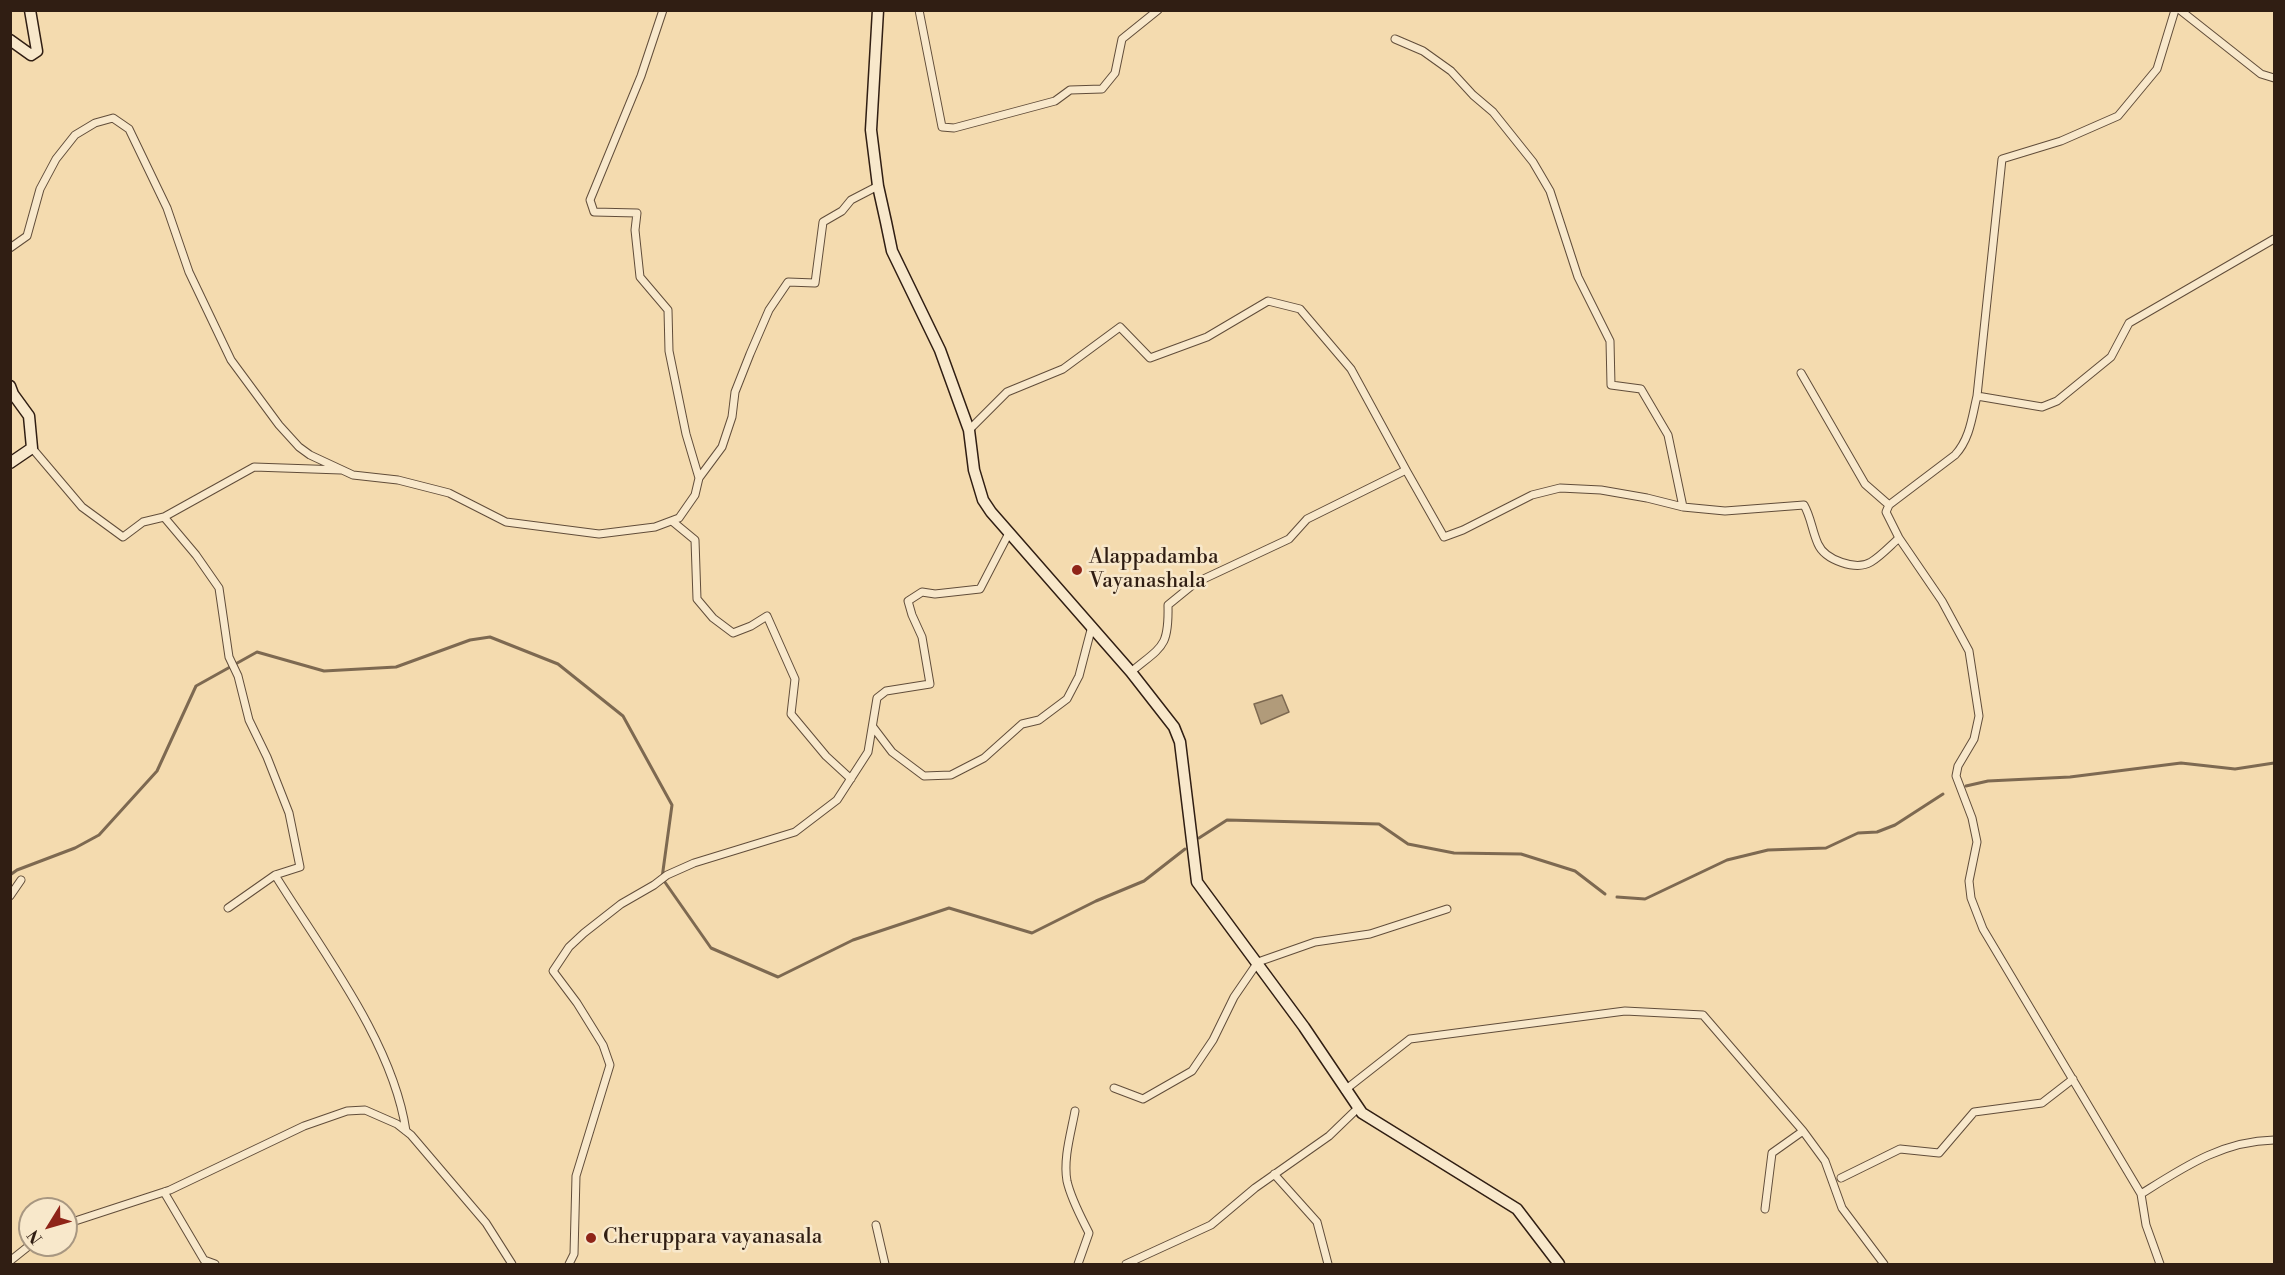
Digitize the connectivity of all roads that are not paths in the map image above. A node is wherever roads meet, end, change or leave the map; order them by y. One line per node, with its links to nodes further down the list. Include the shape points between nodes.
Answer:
1 (30, 10): 8 (street, via 37,51 32,55)
2 (663, 10): 21 (street, via 641,76 590,200 594,212 637,213 640,277 668,310 669,351)
3 (879, 10): 10 (street, via 871,130)
4 (919, 10): 5 (street, via 942,127 954,128 1055,101 1070,90 1102,89 1115,73 1122,39)
5 (1158, 10)
6 (2178, 10): 9 (street, via 2261,74); 15 (street, via 2157,69 2118,116 2061,141 2002,159)
7 (1395, 39): 23 (street, via 1423,51 1451,71 1493,112 1533,162 1550,191 1578,277 1610,341 1611,385 1641,389 1668,435)
8 (10, 40)
9 (2274, 78)
10 (878, 186): 16 (street, via 892,251 940,350); 21 (street, via 851,200 824,222 815,283 788,282 769,310 735,392 722,447)
11 (2274, 239): 15 (street, via 2129,323 2111,357 2057,401 2042,407)
12 (10, 248): 19 (street, via 27,236 40,189 75,135 113,118 129,129 231,360 299,447)
13 (1801, 373): 22 (street, via 1865,484)
14 (10, 386): 17 (street, via 29,416)
15 (1977, 396): 22 (street, via 1964,445)
16 (969, 430): 20 (street, via 1007,392 1063,369 1120,327 1150,358 1207,338 1268,301 1300,309 1351,369); 26 (street, via 983,500)
17 (32, 448): 18 (street); 24 (street, via 82,507 123,537 143,522)
18 (10, 463)
19 (344, 470): 24 (street, via 254,467); 25 (street, via 449,493 506,522 600,534)
20 (1406, 470): 23 (street, via 1444,537 1532,495 1560,488 1601,490); 29 (street, via 1307,519 1289,539 1195,583 1168,605 1169,629 1164,644)
21 (699, 478): 25 (street, via 695,495 679,518)
22 (1889, 505): 27 (street, via 1886,512)
23 (1683, 507): 27 (street, via 1725,512 1804,505 1819,547 1835,561 1850,564 1869,563)
24 (164, 517): 32 (street, via 219,588 229,657 249,720 289,813 300,867)
25 (672, 521): 31 (street, via 695,540 697,599 733,633 767,616 795,680 791,714)
26 (1009, 533): 28 (street); 30 (street, via 980,589 922,592 908,601 922,637 930,684 886,692 877,698)
27 (1899, 538): 38 (street, via 1942,601 1969,651 1979,716 1974,739 1956,776 1977,842 1969,881 1971,898 1983,929)
28 (1092, 626): 29 (street); 30 (street, via 1079,676 1067,699 1039,720 1022,724 984,758 951,775 924,776 892,752)
29 (1131, 672): 37 (street, via 1174,727 1180,742 1197,882)
30 (873, 727): 31 (street, via 868,752)
31 (851, 779): 55 (street, via 837,800 795,832 694,863 621,904 569,947 553,971 603,1045 610,1065 576,1176 574,1254)
32 (275, 875): 35 (street); 43 (street, via 384,1055)
33 (21, 880): 34 (street)
34 (10, 896)
35 (228, 908)
36 (1447, 909): 37 (street, via 1370,934 1316,942)
37 (1258, 962): 39 (street, via 1192,1071 1143,1098); 40 (street)
38 (2073, 1079): 47 (street, via 2042,1103 1974,1112 1939,1153 1900,1149); 49 (street)
39 (1114, 1088)
40 (1345, 1090): 41 (street); 44 (street, via 1410,1039 1624,1011 1703,1015)
41 (1358, 1108): 46 (street, via 1329,1136); 60 (street, via 1517,1209)
42 (1075, 1111): 57 (street, via 1067,1180 1089,1233)
43 (406, 1131): 48 (street, via 365,1110 347,1111 304,1126); 54 (street, via 486,1223)
44 (1803, 1131): 50 (street, via 1772,1153); 61 (street, via 1825,1161 1842,1208)
45 (2274, 1140): 49 (street, via 2225,1147)
46 (1274, 1174): 58 (street, via 1211,1225); 59 (street, via 1317,1222)
47 (1840, 1178)
48 (164, 1192): 51 (street); 53 (street, via 204,1260)
49 (2141, 1194): 62 (street, via 2146,1225)
50 (1765, 1209)
51 (78, 1220)
52 (876, 1225): 56 (street)
53 (216, 1264)
54 (512, 1264)
55 (569, 1264)
56 (885, 1264)
57 (1078, 1264)
58 (1126, 1264)
59 (1328, 1264)
60 (1559, 1264)
61 (1884, 1264)
62 (2160, 1264)

